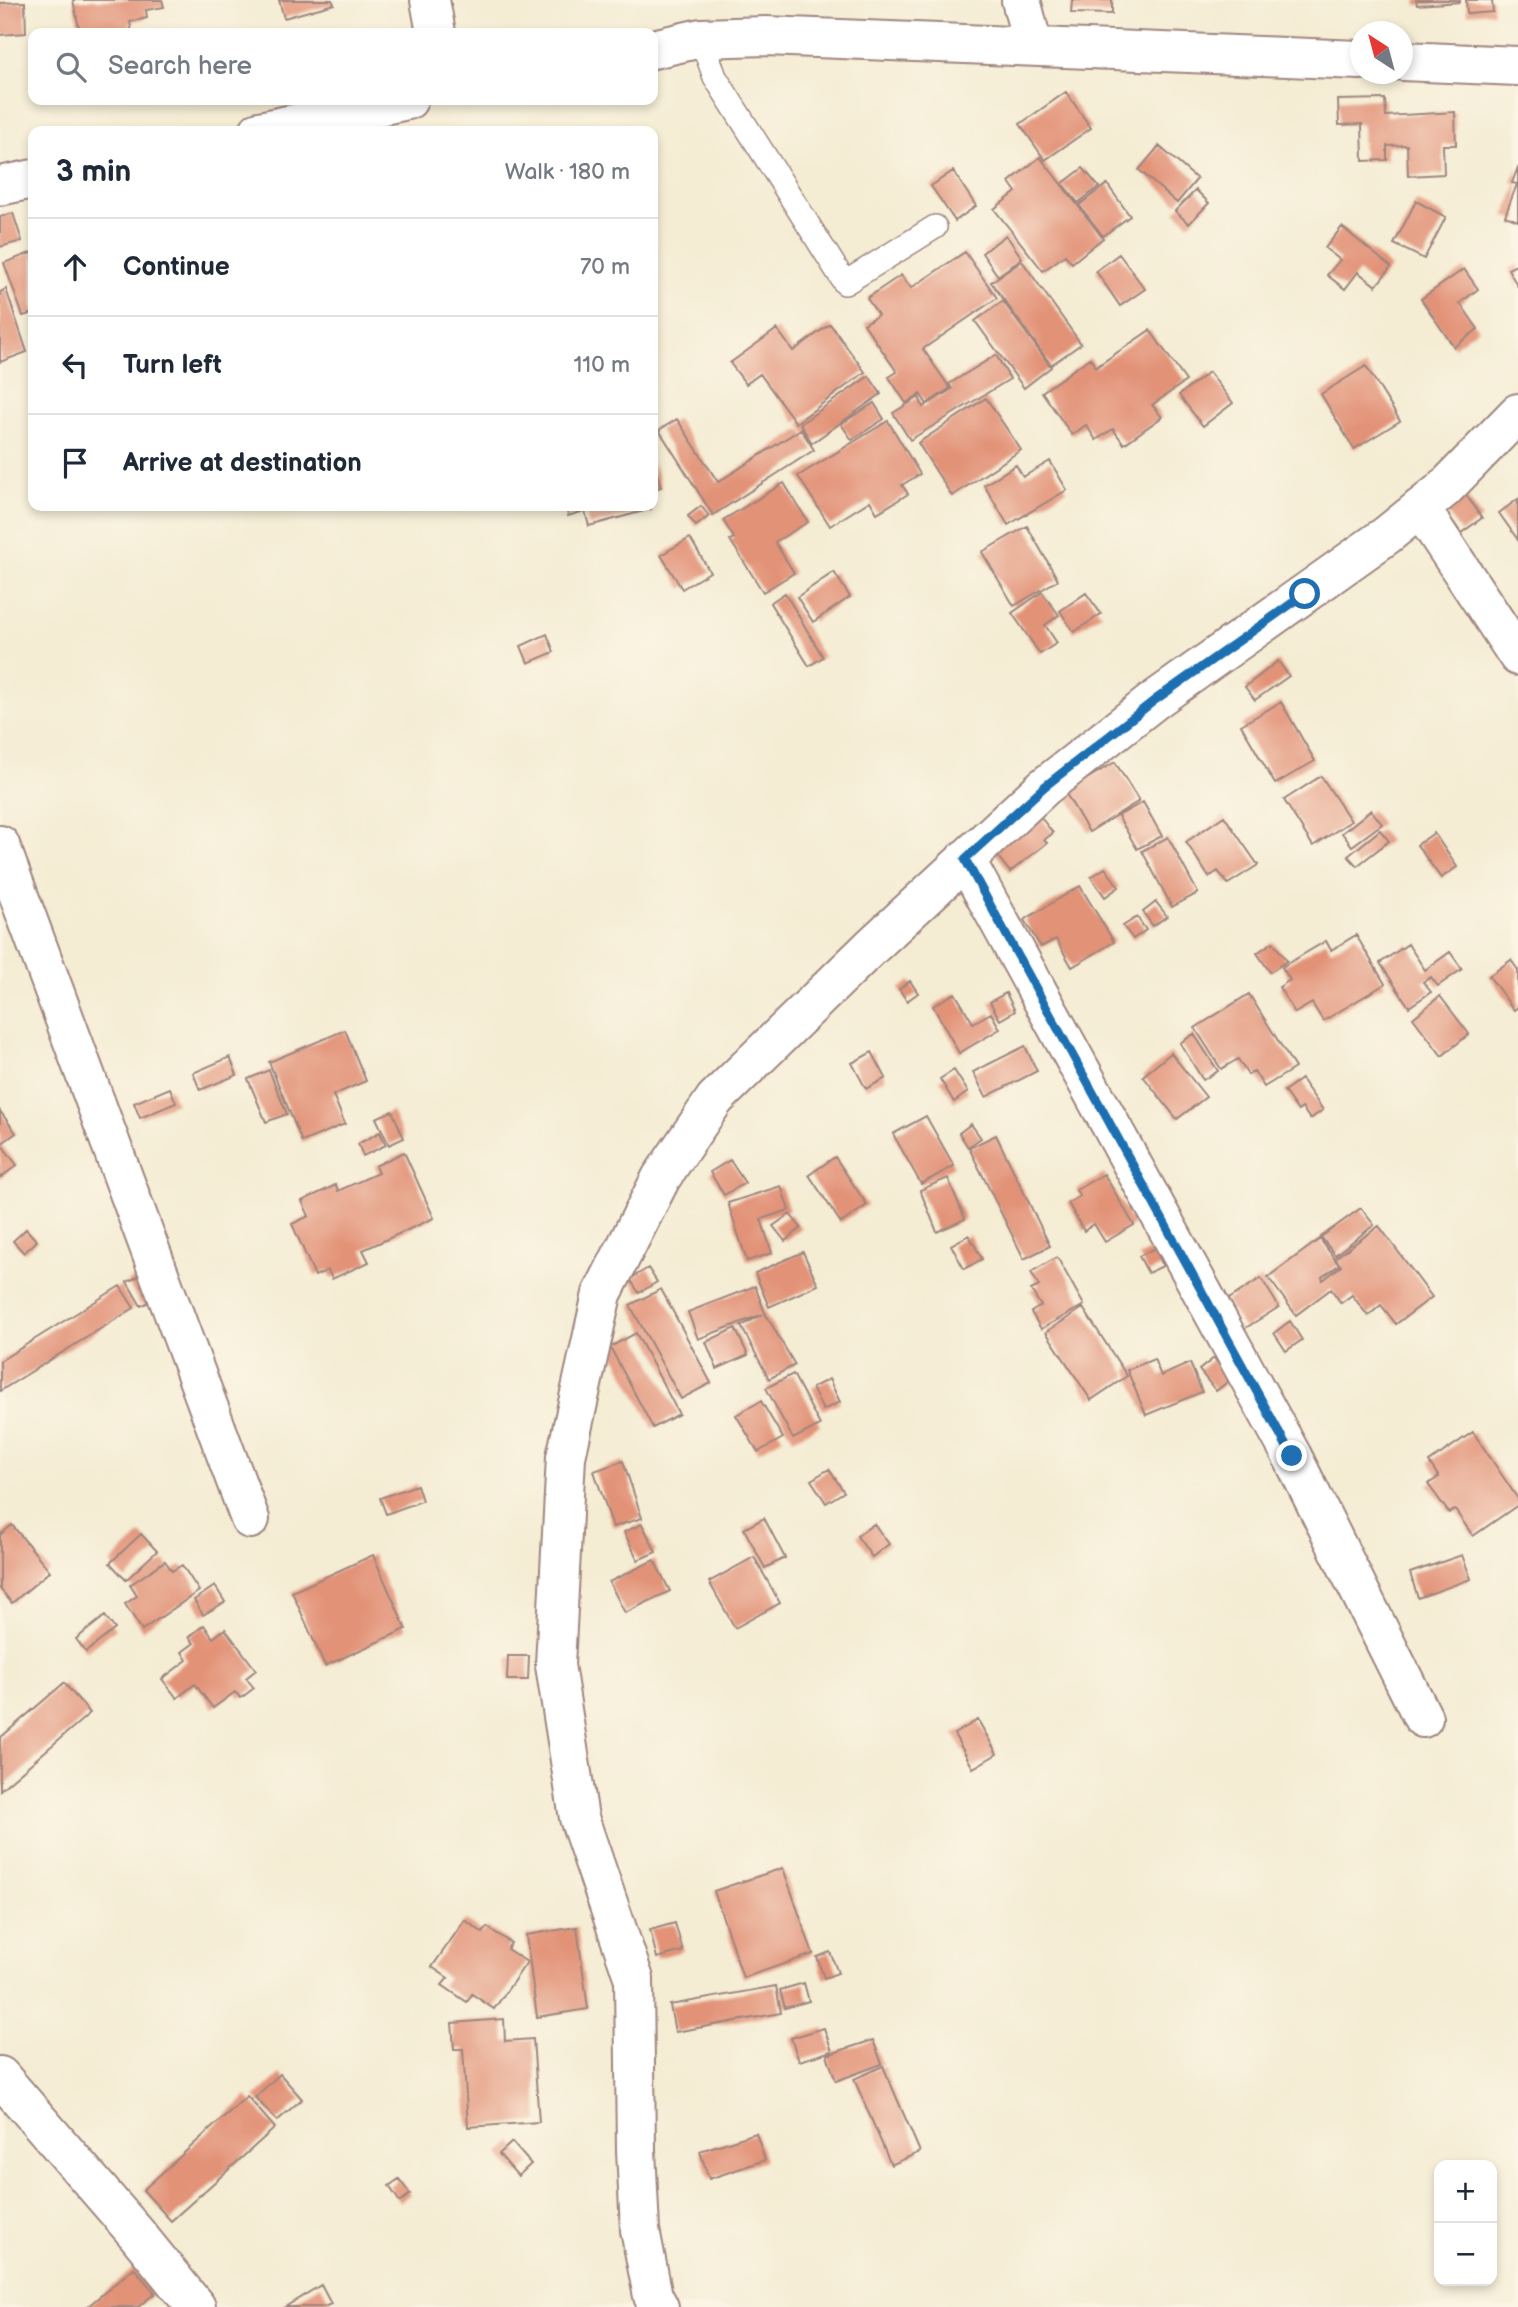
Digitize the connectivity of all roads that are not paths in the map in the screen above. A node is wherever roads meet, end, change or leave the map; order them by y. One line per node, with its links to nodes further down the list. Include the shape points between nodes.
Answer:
1 (430, 0): 3 (street)
2 (1021, 0): 5 (street)
3 (435, 28)
4 (701, 38): 5 (street, via 766,36); 6 (street); 14 (lane, via 715,77 845,283)
5 (1032, 46): 7 (street)
6 (658, 47)
7 (1350, 60)
8 (1413, 61): 9 (street)
9 (1518, 66)
10 (384, 105): 11 (street)
11 (283, 126)
12 (28, 180): 13 (street)
13 (0, 186)
14 (935, 227)
15 (1518, 413): 16 (street)
16 (1420, 508): 17 (street); 19 (street, via 1155,700 1044,787)
17 (1518, 656)
18 (0, 845): 20 (street)
19 (965, 859): 21 (street, via 1279,1432); 23 (street, via 715,1099 661,1178 603,1294 580,1383 566,1457 555,1665 579,1818 634,1979 640,2230)
20 (250, 1519)
21 (1423, 1718)
22 (0, 2076): 24 (street)
23 (651, 2303)
24 (195, 2307)

